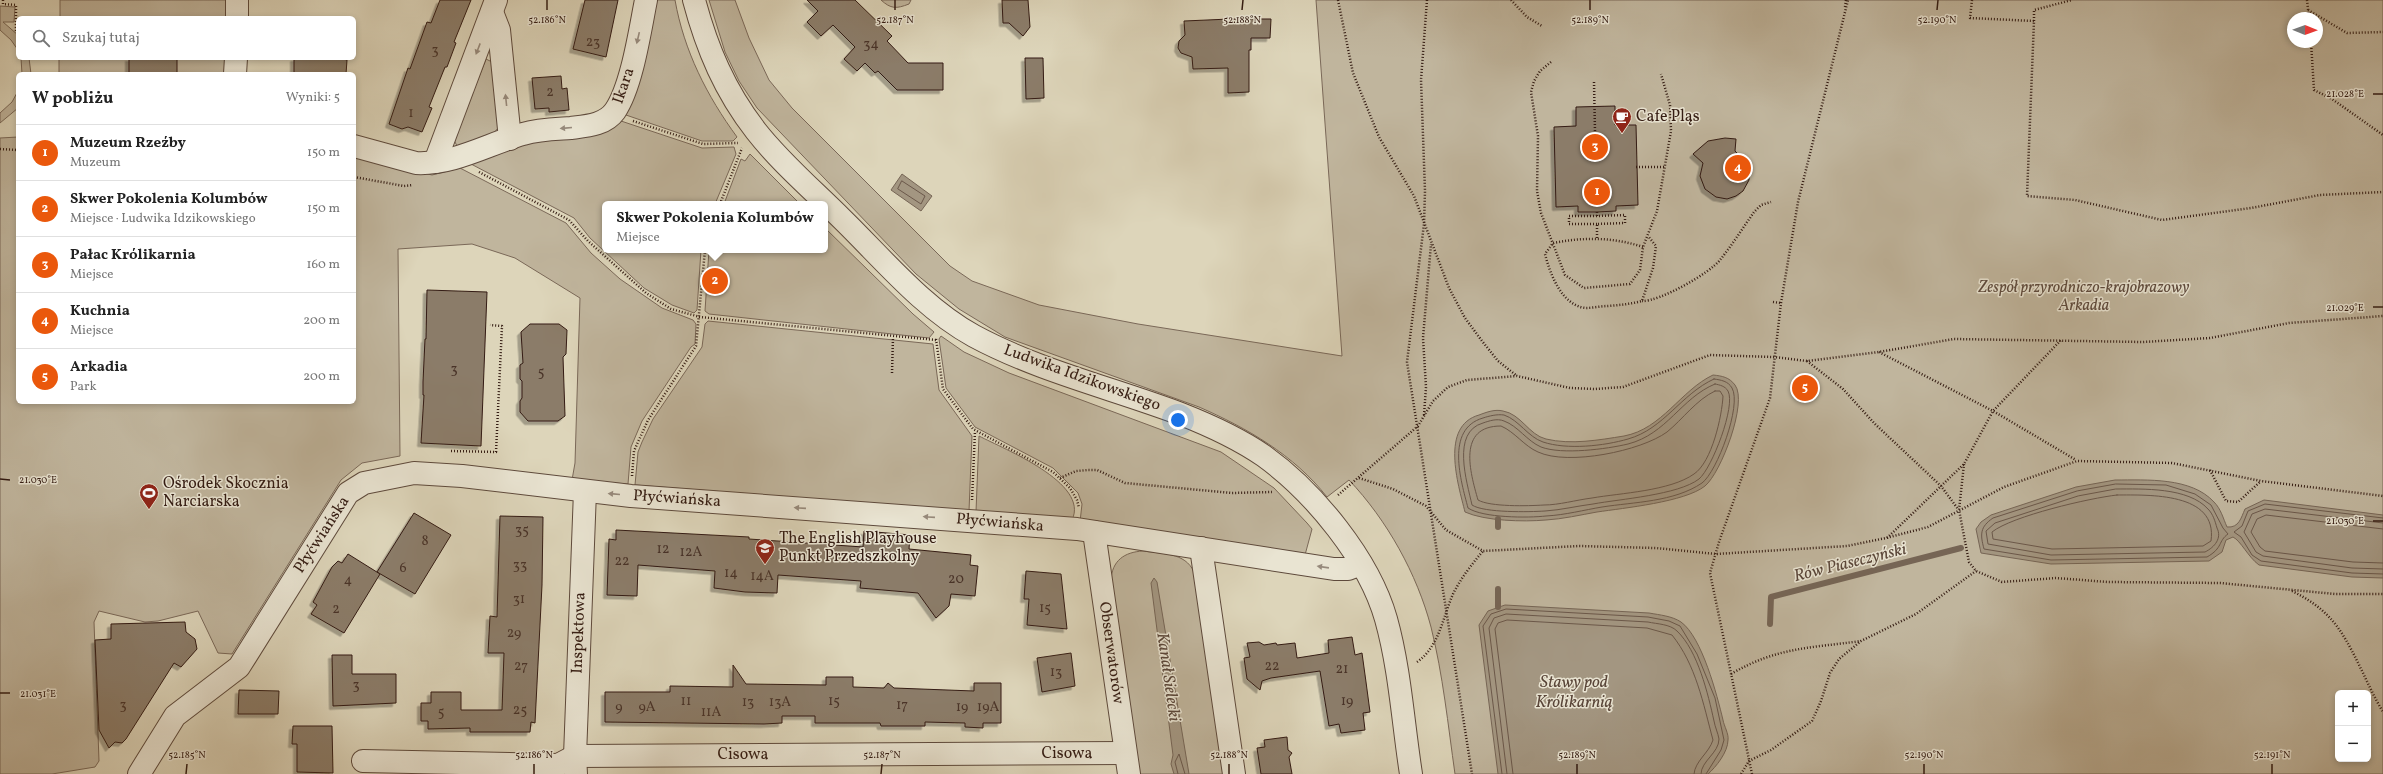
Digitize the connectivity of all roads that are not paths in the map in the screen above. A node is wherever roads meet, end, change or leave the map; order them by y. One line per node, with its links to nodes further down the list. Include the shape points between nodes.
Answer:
1 (237, 0): 5 (street)
2 (646, 0): 8 (street, Ikara, one-way to 8, via 633,60 615,111 596,124 536,131)
3 (694, 0): 11 (street, Ludwika Idzikowskiego, via 709,51 720,76 744,116 768,146)
4 (494, 6): 8 (street, one-way to 4, via 499,30); 10 (street, one-way to 10)
5 (236, 16)
6 (236, 60): 7 (street)
7 (235, 72)
8 (510, 139): 10 (street, Ikara)
9 (356, 147): 10 (street, Ikara, via 416,163)
10 (436, 162)
11 (824, 201)
12 (828, 205): 16 (street, Ludwika Idzikowskiego, via 921,297 972,334 1013,355 1180,414 1237,440 1265,457 1322,510)
13 (585, 491): 14 (street, Płyćwiańska, one-way to 13, via 972,520); 19 (street, Inspektowa); 20 (street, Płyćwiańska, via 462,476 414,473 364,483 348,493 239,667 174,716)
14 (1094, 532): 15 (street, Płyćwiańska); 18 (street, Obserwatorów)
15 (1201, 548): 16 (street, Płyćwiańska, one-way to 15, via 1348,569 1334,568); 21 (street)
16 (1361, 564): 22 (street, Ludwika Idzikowskiego, via 1376,594 1392,646)
17 (364, 761): 19 (street, Cisowa)
18 (1127, 764): 19 (street, Cisowa)
19 (575, 765)
20 (139, 774)
21 (1234, 774)
22 (1411, 774)

